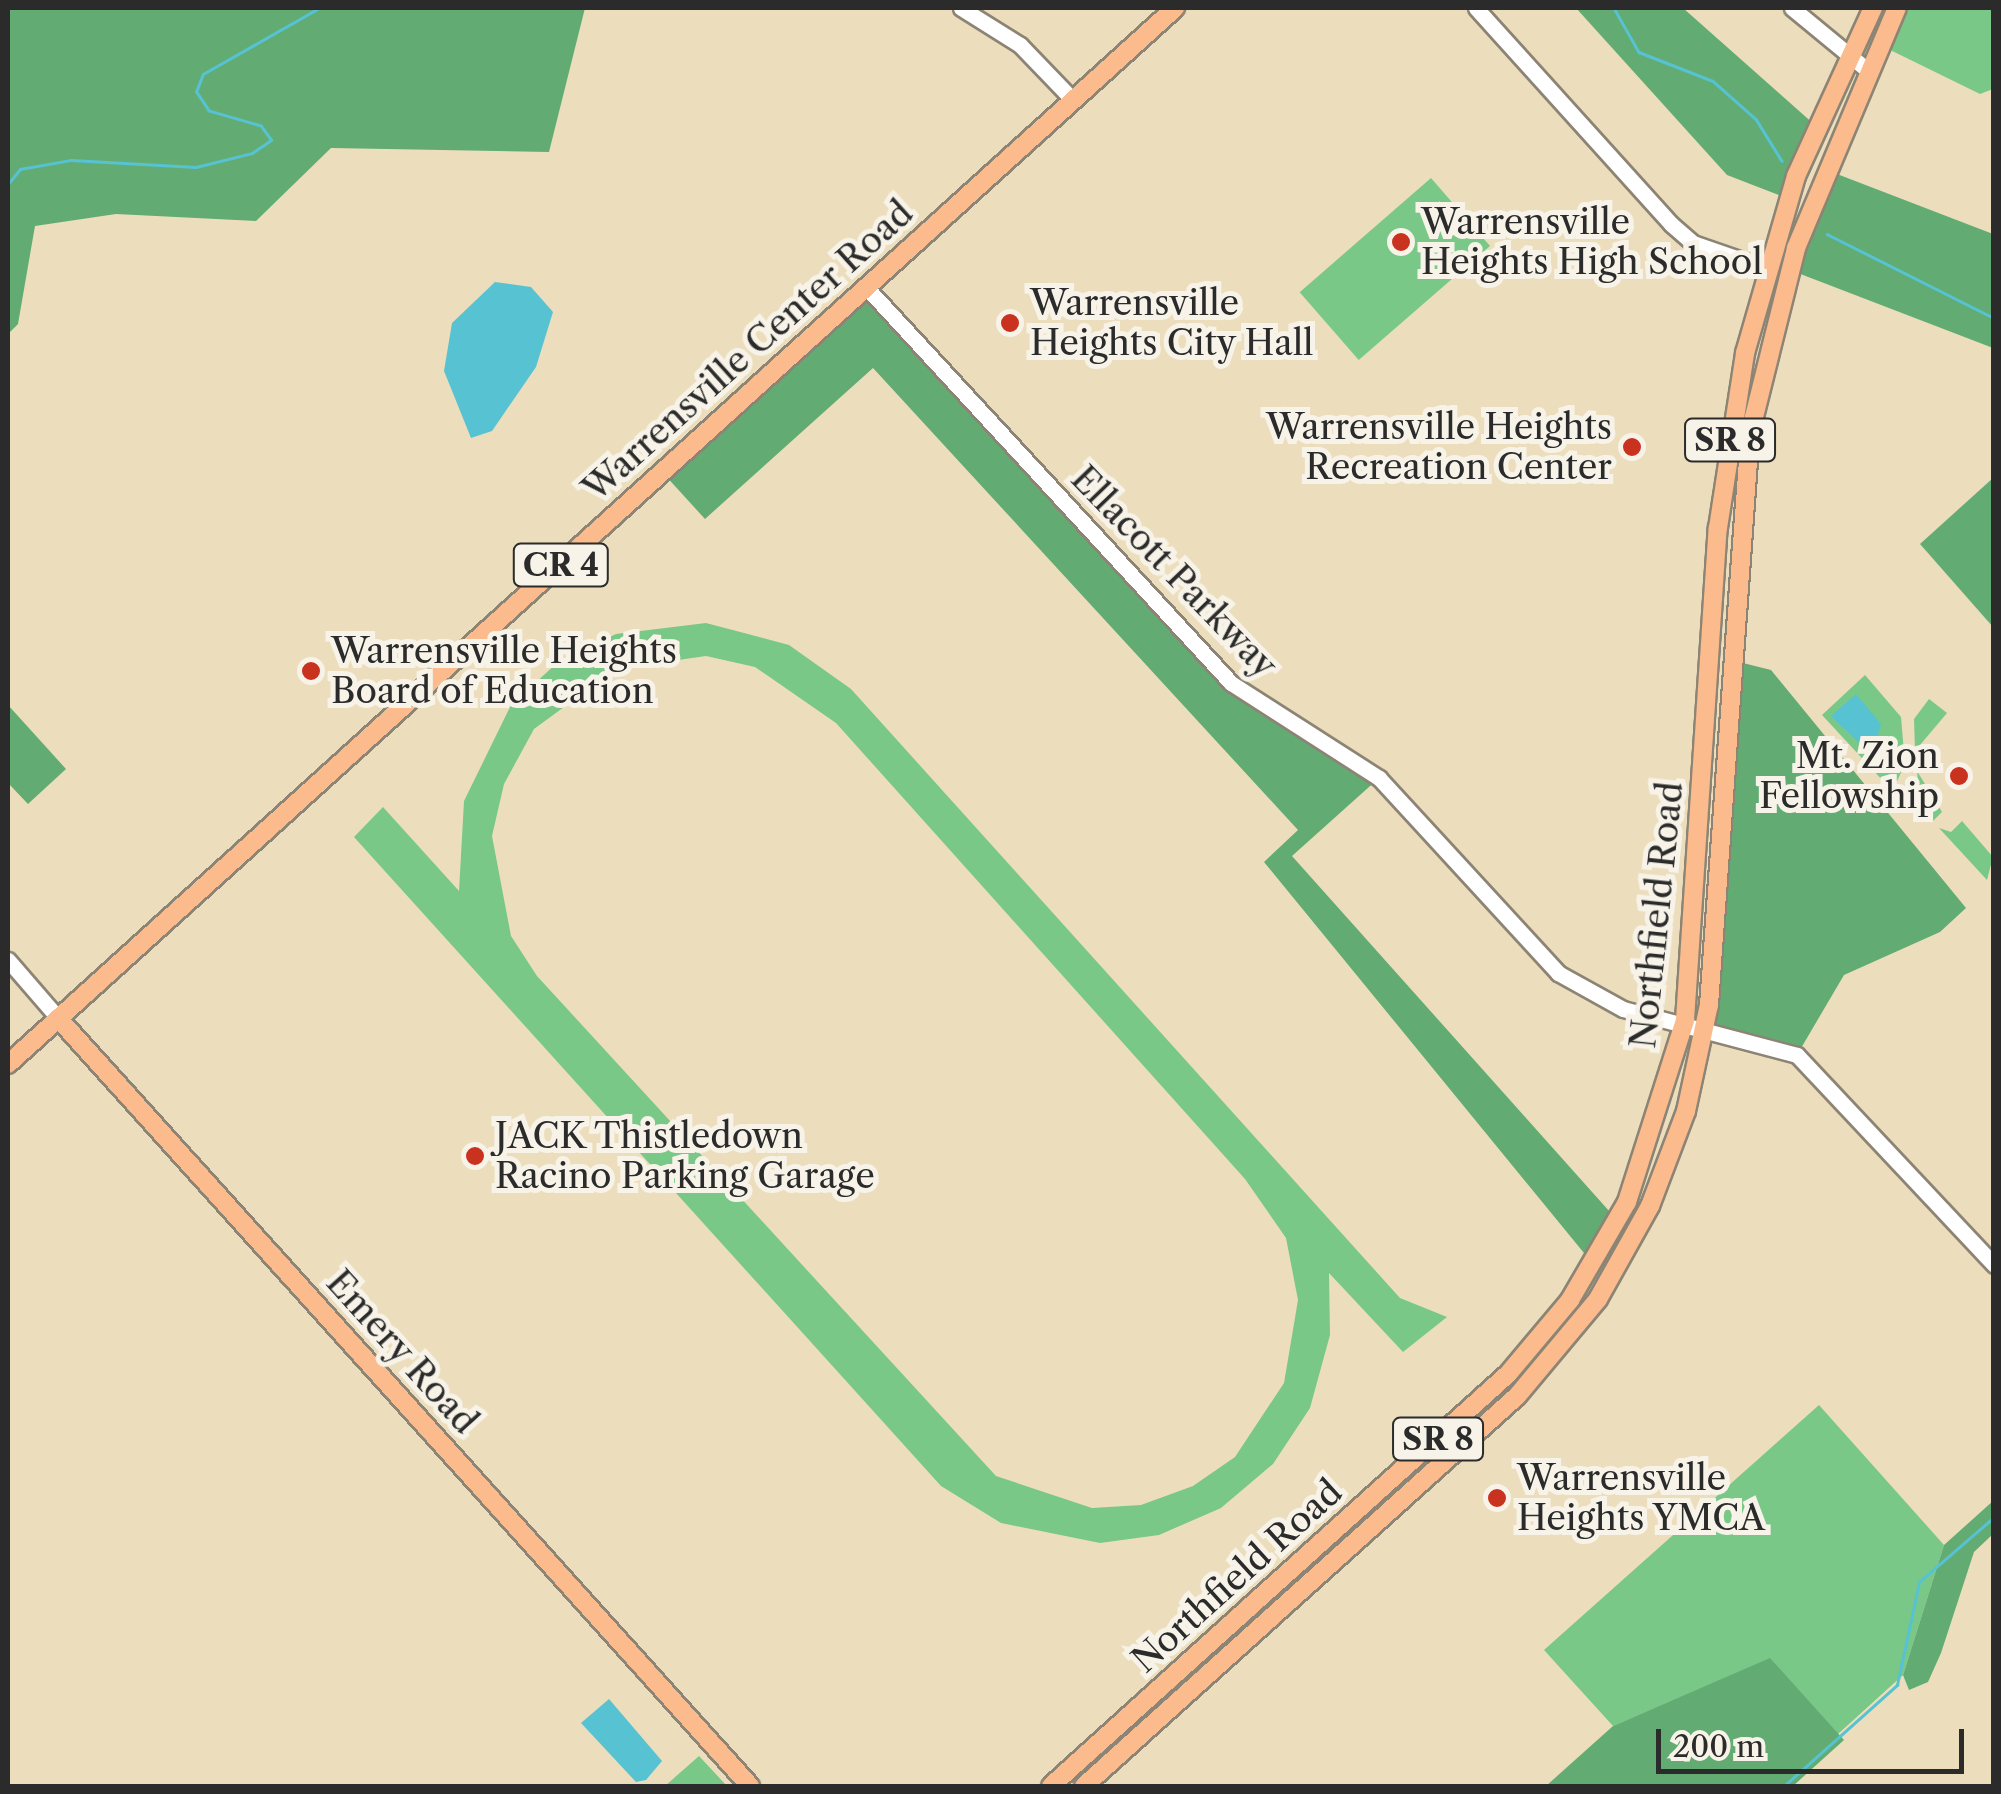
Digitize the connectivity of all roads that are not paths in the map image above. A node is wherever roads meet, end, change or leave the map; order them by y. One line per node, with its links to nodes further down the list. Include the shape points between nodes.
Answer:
1 (962, 8): 9 (street, via 1020,45)
2 (1175, 8): 9 (main road, Warrensville Center Road / CR 4)
3 (1476, 8): 10 (street, via 1671,224 1693,243)
4 (1792, 8): 7 (street)
5 (1873, 8): 7 (main road, Northfield Road / SR 8)
6 (1897, 8): 8 (main road, Northfield Road / SR 8)
7 (1845, 56): 8 (street); 10 (main road, Northfield Road / SR 8)
8 (1866, 69): 15 (main road, Northfield Road / SR 8, via 1796,248 1750,433)
9 (1073, 100): 11 (main road, Warrensville Center Road / CR 4)
10 (1765, 268): 14 (main road, Northfield Road / SR 8, via 1718,528)
11 (866, 288): 13 (main road, Warrensville Center Road / CR 4); 14 (street, Ellacott Parkway, via 1232,683 1379,778 1570,982 1623,1009)
12 (8, 960): 13 (street, Emery Road)
13 (58, 1018): 16 (main road, Warrensville Center Road / CR 4); 24 (main road, Emery Road)
14 (1685, 1020): 15 (street, Ellacott Parkway); 18 (main road, Northfield Road / SR 8, via 1647,1156 1582,1282 1508,1374)
15 (1706, 1026): 17 (street, Ellacott Parkway, via 1766,1040 1822,1074); 19 (main road, Northfield Road / SR 8, via 1673,1152 1598,1299 1518,1396)
16 (8, 1064)
17 (1994, 1265)
18 (1384, 1487): 19 (main road); 20 (main road, Northfield Road / SR 8)
19 (1399, 1504): 21 (main road, Northfield Road / SR 8)
20 (1304, 1560): 21 (main road); 22 (main road, Northfield Road / SR 8)
21 (1318, 1576): 23 (main road, Northfield Road / SR 8)
22 (1166, 1684): 23 (main road); 25 (main road, Northfield Road / SR 8)
23 (1180, 1700): 26 (main road, Northfield Road / SR 8)
24 (750, 1786)
25 (1051, 1786)
26 (1084, 1786)

